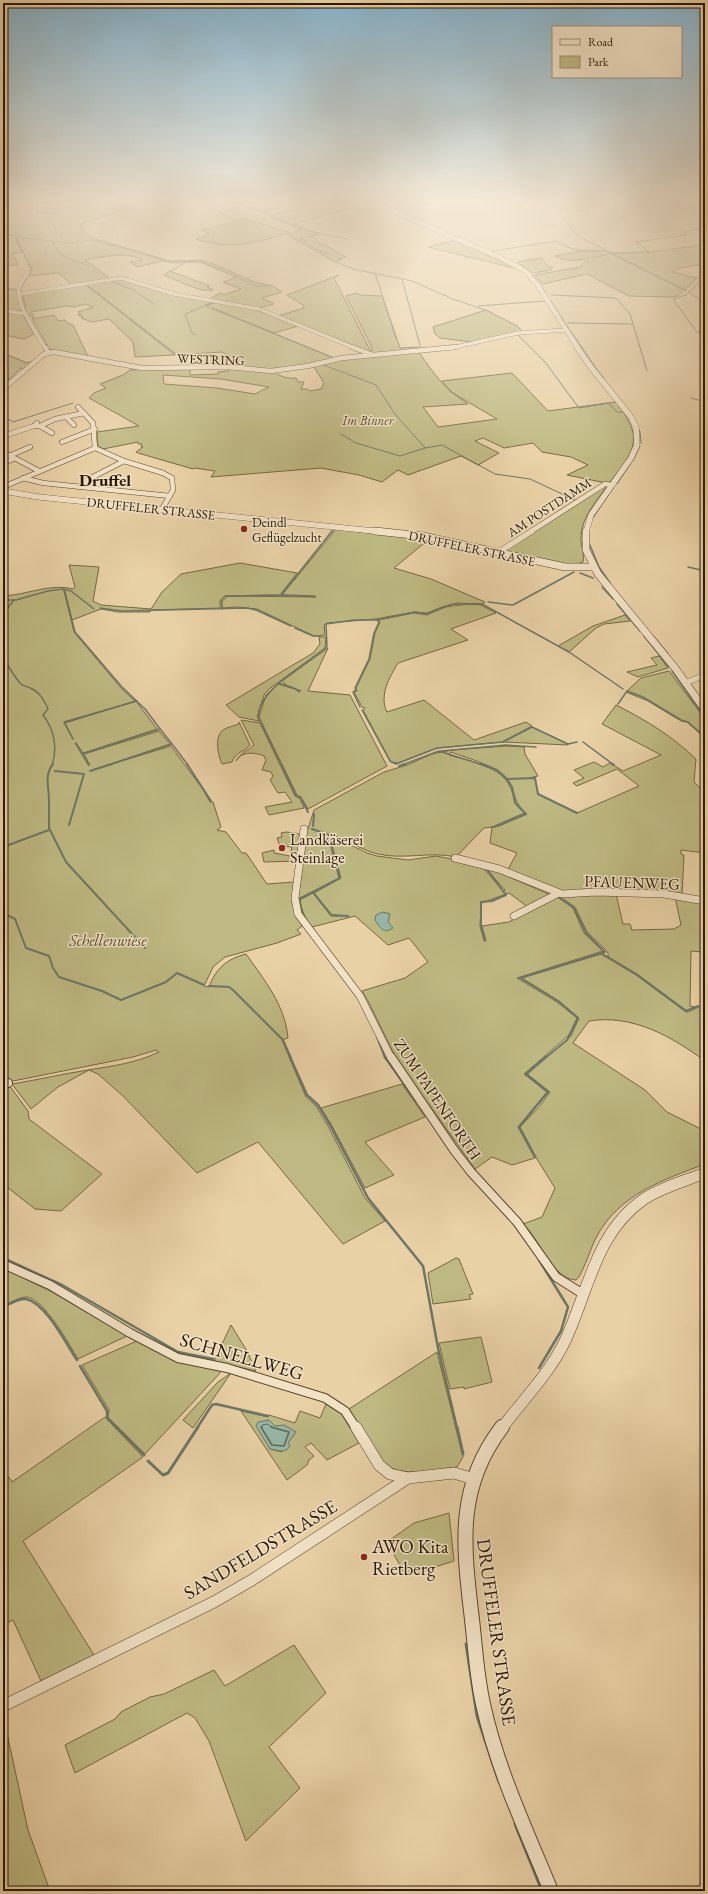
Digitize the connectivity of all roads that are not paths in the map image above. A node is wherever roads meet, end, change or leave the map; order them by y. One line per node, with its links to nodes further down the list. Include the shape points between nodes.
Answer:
1 (19, 289): 5 (street)
2 (49, 289): 5 (street, WESTRING)
3 (159, 289): 10 (street, WESTRING, via 259,309)
4 (541, 289): 8 (street, AM POSTDAMM)
5 (20, 294): 7 (street)
6 (3, 310): 7 (street)
7 (24, 312): 9 (street, via 30,318)
8 (567, 330): 10 (street, WESTRING, via 518,333 445,349); 29 (street, AM POSTDAMM, via 590,366 628,412 636,427 634,451)
9 (48, 352): 10 (street, WESTRING, via 66,353 134,367 228,367 262,371); 11 (street)
10 (373, 355)
11 (3, 389)
12 (78, 407): 13 (street)
13 (84, 413): 14 (street); 17 (street)
14 (66, 417): 15 (street); 16 (street)
15 (41, 424): 18 (street); 19 (street)
16 (74, 425)
17 (95, 429): 20 (street); 22 (street)
18 (52, 433)
19 (3, 436)
20 (62, 442)
21 (30, 447): 24 (street)
22 (95, 448): 25 (street); 27 (street)
23 (3, 452): 24 (street)
24 (11, 457): 26 (street); 27 (street)
25 (124, 461): 30 (street, via 87,480); 32 (street, via 170,476 174,481)
26 (3, 463)
27 (39, 471): 28 (street)
28 (23, 478): 30 (street); 31 (street)
29 (612, 485): 34 (street, AM POSTDAMM, via 605,484); 35 (street, AM POSTDAMM, via 591,515 586,528 584,542)
30 (79, 487): 32 (street)
31 (3, 490): 33 (street, DRUFFELER STRASSE, via 40,497)
32 (170, 496): 33 (street)
33 (162, 509): 34 (street, DRUFFELER STRASSE, via 417,535)
34 (498, 552): 35 (street, DRUFFELER STRASSE, via 565,567)
35 (593, 567): 37 (street)
36 (705, 675): 37 (street)
37 (685, 683): 38 (street)
38 (705, 710)
39 (304, 829): 46 (street, ZUM PAPENFORTH, via 295,898 298,914 306,928 323,946 360,996 394,1064 454,1150 517,1222 556,1277)
40 (455, 858): 41 (street, PFAUENWEG, via 499,869)
41 (557, 894): 42 (street, PFAUENWEG, via 664,894); 43 (street, PFAUENWEG)
42 (705, 901)
43 (514, 916)
44 (705, 1173): 46 (street, DRUFFELER STRASSE, via 657,1192 626,1213 602,1246)
45 (3, 1264): 47 (street, SCHNELLWEG, via 50,1285 130,1333 178,1358 227,1368 325,1398 351,1419 379,1465 390,1474)
46 (583, 1294): 48 (street, DRUFFELER STRASSE, via 563,1345 550,1368 495,1435)
47 (408, 1478): 48 (street, SANDFELDSTRASSE, via 454,1473); 49 (street, SANDFELDSTRASSE, via 214,1602)
48 (474, 1478): 50 (street, DRUFFELER STRASSE, via 466,1513 464,1559 485,1713 503,1769)
49 (3, 1706)
50 (551, 1891)

